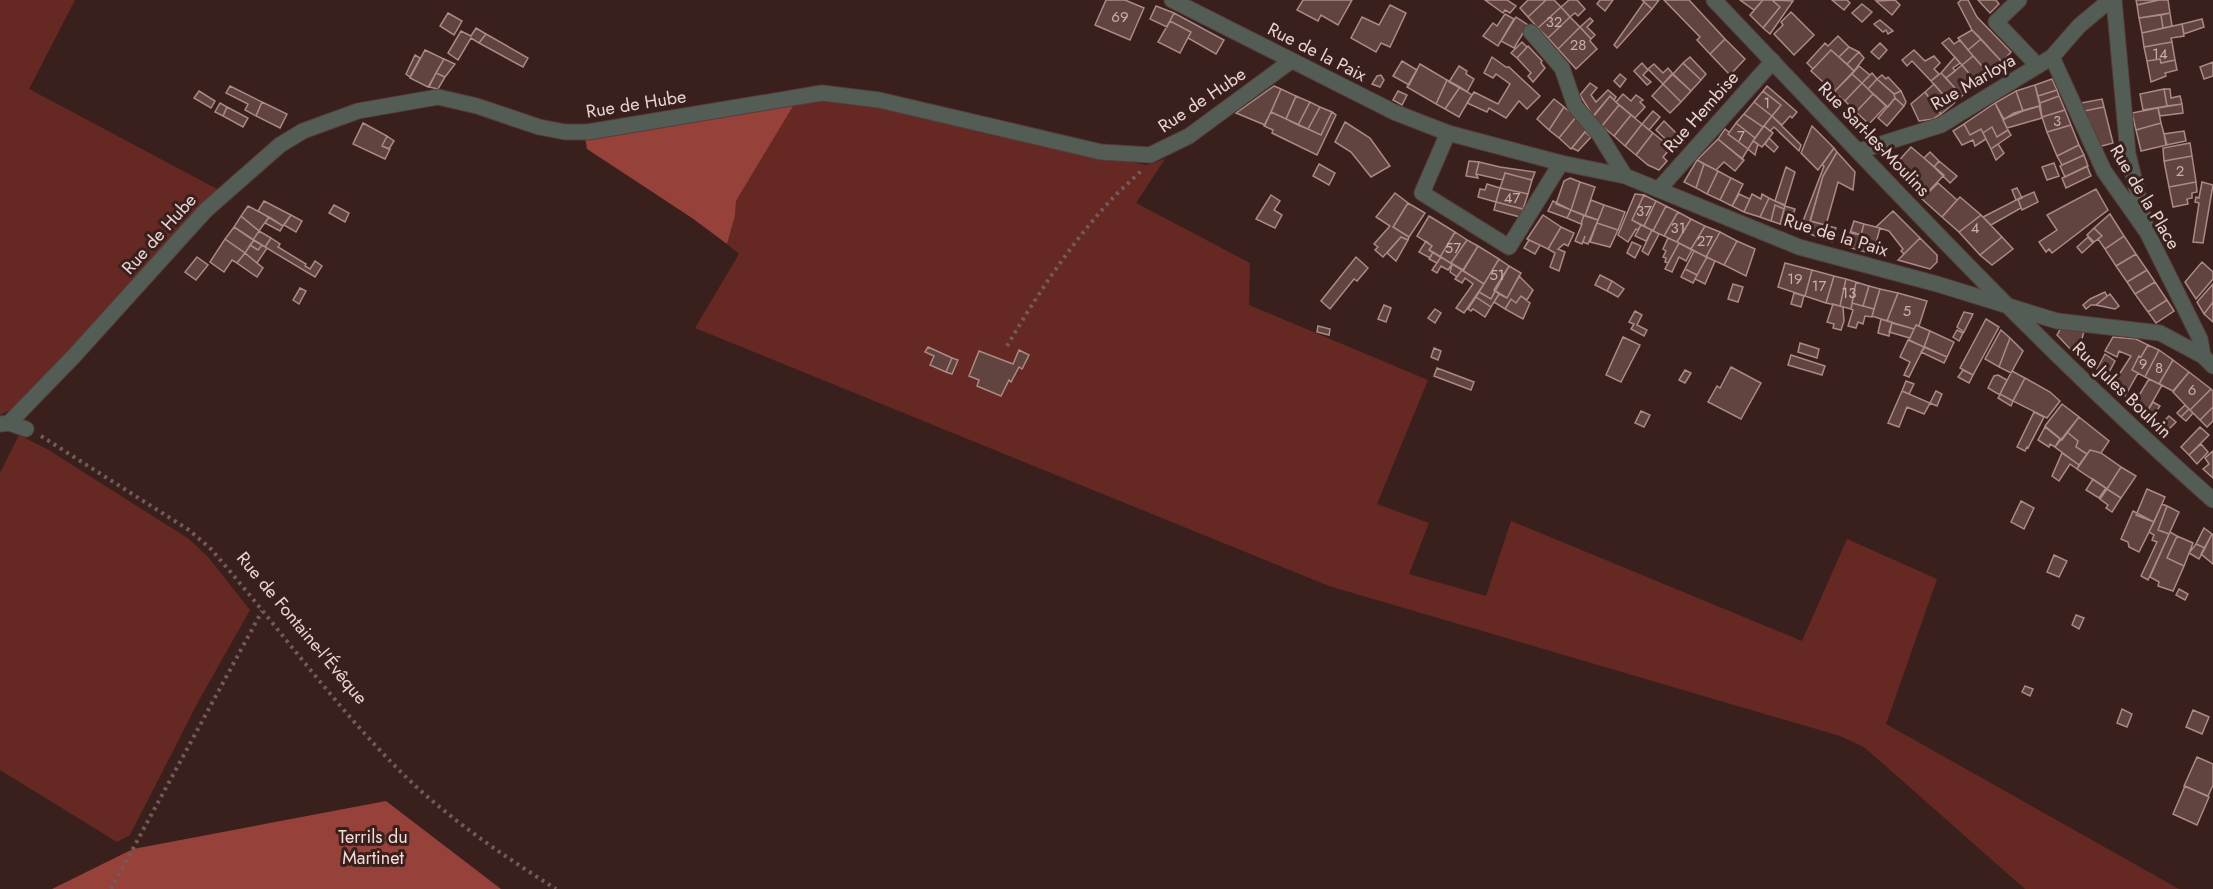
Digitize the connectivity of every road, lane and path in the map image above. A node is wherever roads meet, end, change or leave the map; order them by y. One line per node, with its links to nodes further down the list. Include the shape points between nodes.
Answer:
1 (1172, 0): 7 (street, Rue de la Paix)
2 (1714, 0): 8 (street, Rue Sart-les-Moulins)
3 (2019, 0): 9 (street, Rue Marloya, via 1996,22)
4 (2112, 0): 6 (street, Rue Marloya, via 2079,26); 16 (street, via 2128,154)
5 (1531, 32): 14 (street, via 1562,68 1575,106)
6 (2052, 57): 9 (street, Rue Marloya); 16 (street, Rue de la Place, via 2104,171)
7 (1291, 61): 10 (street, Rue de la Paix, via 1394,112); 12 (street, Rue de Hube, via 1189,136)
8 (1773, 61): 11 (street, Rue Sart-les-Moulins); 15 (street, Rue Hembise)
9 (2038, 66): 11 (street, Rue Marloya, via 1941,125)
10 (1448, 133): 13 (street, Rue de la Paix); 13 (street, via 1422,193 1509,247)
11 (1859, 151): 17 (street, Rue Sart-les-Moulins)
12 (1150, 155): 18 (path, via 1146,165 1090,224); 20 (street, Rue de Hube, via 1101,152 879,100 822,93 588,132 539,127 438,97 358,111 288,140 215,202 74,356)
13 (1561, 163): 14 (street, Rue de la Paix)
14 (1625, 176): 15 (street, Rue de la Paix)
15 (1659, 189): 17 (street, Rue de la Paix, via 1799,247)
16 (2147, 232): 19 (street, Rue de la Place)
17 (2006, 306): 19 (street, Rue de la Paix, via 2057,321 2160,333); 22 (street, Rue Jules Boulvin)
18 (1007, 346)
19 (2208, 361)
20 (5, 423): 21 (street)
21 (26, 429): 23 (path, Rue de Fontaine-l'Évêque, via 189,530 210,548)
22 (2213, 500)
23 (262, 611): 24 (path); 25 (path, Rue de Fontaine-l'Évêque, via 343,709 424,794)
24 (111, 889)
25 (556, 889)

